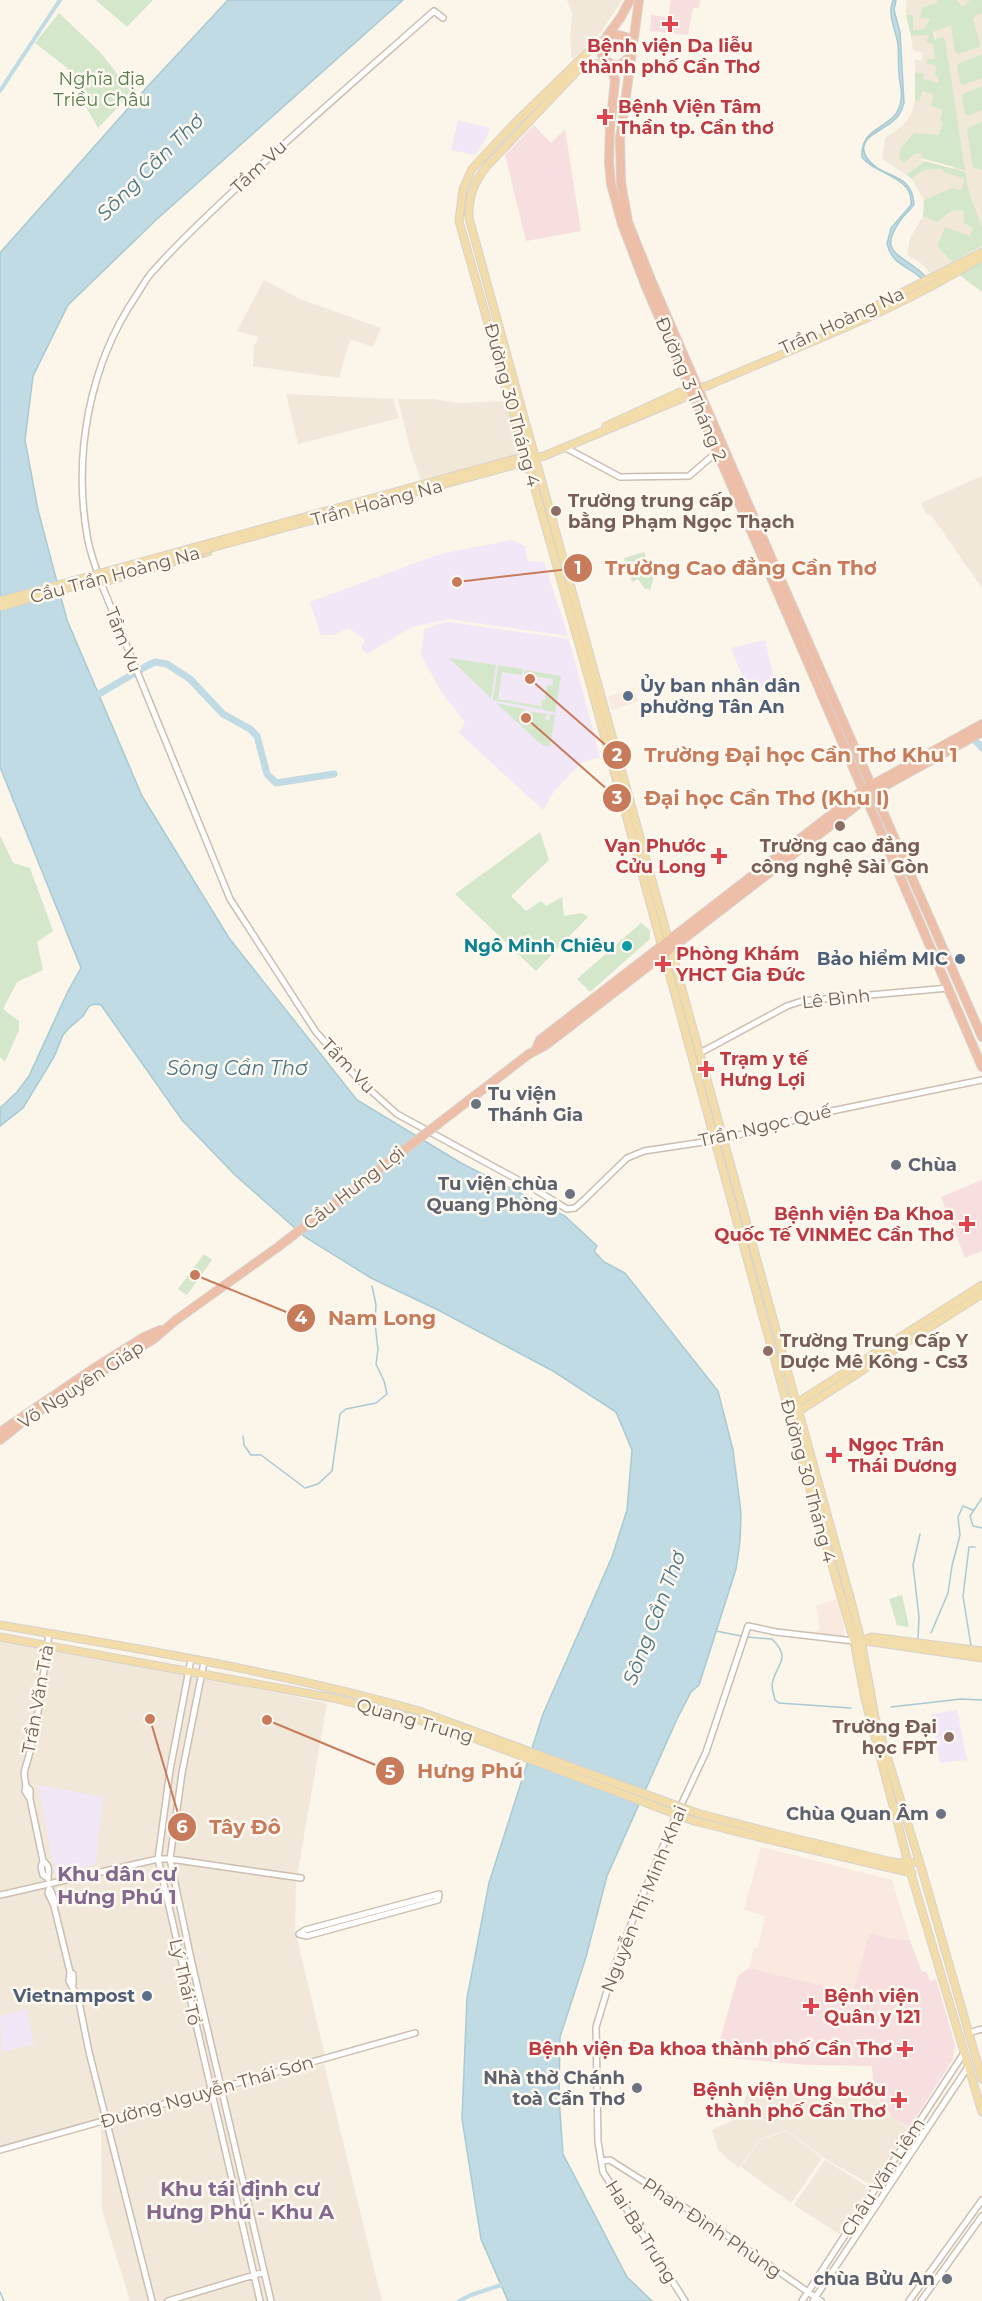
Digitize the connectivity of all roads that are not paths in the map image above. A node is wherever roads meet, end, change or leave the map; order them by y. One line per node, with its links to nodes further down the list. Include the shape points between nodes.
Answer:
1 (630, 0): 4 (highway)
2 (639, 0): 5 (highway, Đường 3 Tháng 2)
3 (443, 18): 17 (street, Tầm Vu, via 434,11 260,166 153,271 119,321 100,368 85,434 87,536)
4 (605, 38): 5 (highway, via 623,35 629,41); 6 (highway, via 600,52); 7 (main road, Đường 30 Tháng 4)
5 (631, 53): 6 (highway, via 620,65); 11 (highway, Đường 3 Tháng 2, via 620,151 628,222)
6 (609, 63): 7 (main road, Đường 30 Tháng 4, via 586,65 578,70); 11 (highway, Đường 3 Tháng 2, via 615,87 609,162 617,206 645,286)
7 (514, 129): 14 (main road, Đường 30 Tháng 4, via 477,178 468,203 469,218); 15 (main road, Đường 30 Tháng 4, via 472,169 465,181 459,221)
8 (982, 252): 10 (main road, Trần Hoàng Na)
9 (982, 258): 10 (main road, Trần Hoàng Na)
10 (933, 282): 11 (main road, Trần Hoàng Na)
11 (694, 389): 12 (main road, Trần Hoàng Na, via 683,398); 13 (highway, Đường 3 Tháng 2); 14 (main road, Trần Hoàng Na); 21 (highway, Đường 3 Tháng 2)
12 (566, 448): 13 (street, via 620,477 689,476); 14 (main road, Trần Hoàng Na)
13 (718, 451): 21 (highway, Đường 3 Tháng 2)
14 (538, 456): 15 (main road, Trần Hoàng Na); 23 (main road, Đường 30 Tháng 4)
15 (525, 459): 16 (main road, Trần Hoàng Na); 23 (main road, Đường 30 Tháng 4)
16 (232, 540): 17 (main road, via 228,536); 18 (main road, via 230,546); 19 (main road, Cầu Trần Hoàng Na, bridge); 20 (main road, Cầu Trần Hoàng Na, bridge)
17 (98, 573): 18 (street, Tầm Vu)
18 (100, 583): 39 (street, Tầm Vu, via 230,899 316,1032 359,1080 397,1114)
19 (0, 601)
20 (0, 607)
21 (790, 610): 22 (highway, Đường 3 Tháng 2)
22 (797, 626): 26 (highway, Đường 3 Tháng 2); 27 (highway, Đường 3 Tháng 2)
23 (591, 675): 28 (main road, Đường 30 Tháng 4)
24 (982, 724): 25 (highway)
25 (977, 732): 26 (highway)
26 (873, 788): 27 (highway); 33 (highway, Đường 3 Tháng 2)
27 (865, 794): 29 (highway); 30 (highway); 32 (highway, Đường 3 Tháng 2)
28 (634, 831): 29 (main road, Đường 30 Tháng 4); 31 (main road, Đường 30 Tháng 4)
29 (668, 940): 30 (main road, Đường 30 Tháng 4); 31 (highway)
30 (670, 948): 31 (highway); 34 (main road, Đường 30 Tháng 4)
31 (662, 949): 38 (main road, Đường 30 Tháng 4); 42 (highway, Cầu Hưng Lợi, bridge, via 546,1045)
32 (949, 988): 34 (street, Lê Bình, via 802,1001); 35 (highway, Đường 3 Tháng 2)
33 (982, 1037)
34 (700, 1053): 37 (main road, Đường 30 Tháng 4)
35 (982, 1067)
36 (982, 1080): 37 (street, Trần Ngọc Quế, via 822,1113)
37 (723, 1139): 38 (street, Trần Ngọc Quế); 44 (main road, Đường 30 Tháng 4)
38 (714, 1140): 39 (street, Trần Ngọc Quế, via 644,1151 627,1158 575,1208); 44 (main road, Đường 30 Tháng 4)
39 (567, 1209)
40 (982, 1285): 44 (main road)
41 (982, 1294): 44 (main road)
42 (176, 1320): 43 (highway, Võ Nguyên Giáp, via 155,1338)
43 (98, 1370): 45 (highway, Võ Nguyên Giáp); 46 (highway, Võ Nguyên Giáp)
44 (793, 1410): 50 (main road, Đường 30 Tháng 4)
45 (0, 1432)
46 (0, 1440)
47 (0, 1625): 48 (main road, Quang Trung)
48 (49, 1634): 52 (street, Trần Văn Trà); 55 (main road, Quang Trung)
49 (0, 1637): 52 (main road, Quang Trung)
50 (859, 1640): 51 (main road, via 872,1637); 62 (main road, Đường 30 Tháng 4, via 875,1717); 63 (main road, Đường 30 Tháng 4, via 865,1700); 89 (street, Nguyễn Thị Minh Khai, via 747,1629 706,1752 639,1904 596,2027 598,2142)
51 (901, 1643): 53 (main road); 54 (main road)
52 (48, 1645): 57 (main road, Quang Trung); 67 (street, Trần Văn Trà, via 24,1772 44,1861 41,1868)
53 (982, 1651)
54 (982, 1658)
55 (191, 1659): 56 (main road, Quang Trung); 57 (street, Lý Thái Tổ)
56 (204, 1662): 58 (street, Lý Thái Tổ); 59 (main road, Quang Trung, bridge, via 334,1688 419,1711 704,1816)
57 (189, 1671): 58 (main road, Quang Trung); 60 (street, Lý Thái Tổ)
58 (202, 1673): 59 (main road, Quang Trung, bridge, via 333,1698 412,1718 701,1823); 61 (street, Lý Thái Tổ)
59 (776, 1837): 63 (main road, Quang Trung); 65 (main road, Quang Trung)
60 (158, 1859): 61 (street); 67 (street); 83 (street, Lý Thái Tổ)
61 (170, 1859): 66 (street); 82 (street, Lý Thái Tổ)
62 (919, 1861): 63 (main road, Quang Trung); 64 (main road, Đường 30 Tháng 4)
63 (909, 1864): 65 (main road, Đường 30 Tháng 4)
64 (922, 1870): 65 (main road); 70 (main road, Đường 30 Tháng 4)
65 (911, 1874): 71 (main road, Đường 30 Tháng 4)
66 (301, 1878)
67 (49, 1883): 68 (street); 85 (street)
68 (0, 1895)
69 (307, 1936): 69 (street, via 438,1900 439,1894 299,1934)
70 (952, 1976): 71 (main road); 73 (main road, Đường 30 Tháng 4)
71 (942, 1980): 75 (main road, Đường 30 Tháng 4)
72 (982, 2029): 73 (street)
73 (968, 2033): 75 (main road); 76 (main road, Đường 30 Tháng 4)
74 (415, 2034): 82 (street, Đường Nguyễn Thái Sơn)
75 (958, 2035): 77 (main road, Đường 30 Tháng 4)
76 (973, 2048): 77 (main road); 78 (main road, Đường 30 Tháng 4)
77 (964, 2053): 79 (main road, Đường 30 Tháng 4); 86 (street, Châu Văn Liêm)
78 (976, 2061): 79 (main road); 80 (main road, Đường 30 Tháng 4)
79 (968, 2067): 81 (main road, Đường 30 Tháng 4); 87 (street)
80 (982, 2078): 81 (main road)
81 (973, 2083): 84 (main road, Đường 30 Tháng 4)
82 (221, 2088): 83 (street, Đường Nguyễn Thái Sơn); 90 (street, Lý Thái Tổ)
83 (210, 2091): 85 (street, Đường Nguyễn Thái Sơn); 91 (street, Lý Thái Tổ)
84 (982, 2112)
85 (107, 2120): 88 (street, Đường Nguyễn Thái Sơn); 98 (street)
86 (910, 2136): 87 (street); 96 (street, Châu Văn Liêm)
87 (919, 2142): 97 (street)
88 (0, 2150)
89 (602, 2161): 96 (street, Phan Đình Phùng, via 610,2160); 102 (street, Hai Bà Trưng, via 603,2172)
90 (244, 2181): 91 (street); 94 (street, Lý Thái Tổ)
91 (232, 2184): 95 (street, Lý Thái Tổ)
92 (982, 2200): 104 (street)
93 (982, 2216): 105 (street)
94 (264, 2272): 95 (street); 101 (street, Lý Thái Tổ)
95 (254, 2275): 99 (street); 100 (street, Lý Thái Tổ)
96 (807, 2292): 97 (street, Phan Đình Phùng); 103 (street, Châu Văn Liêm)
97 (816, 2300)
98 (152, 2301)
99 (168, 2301)
100 (260, 2301)
101 (271, 2301)
102 (685, 2301)
103 (802, 2301)
104 (909, 2301)
105 (921, 2301)

